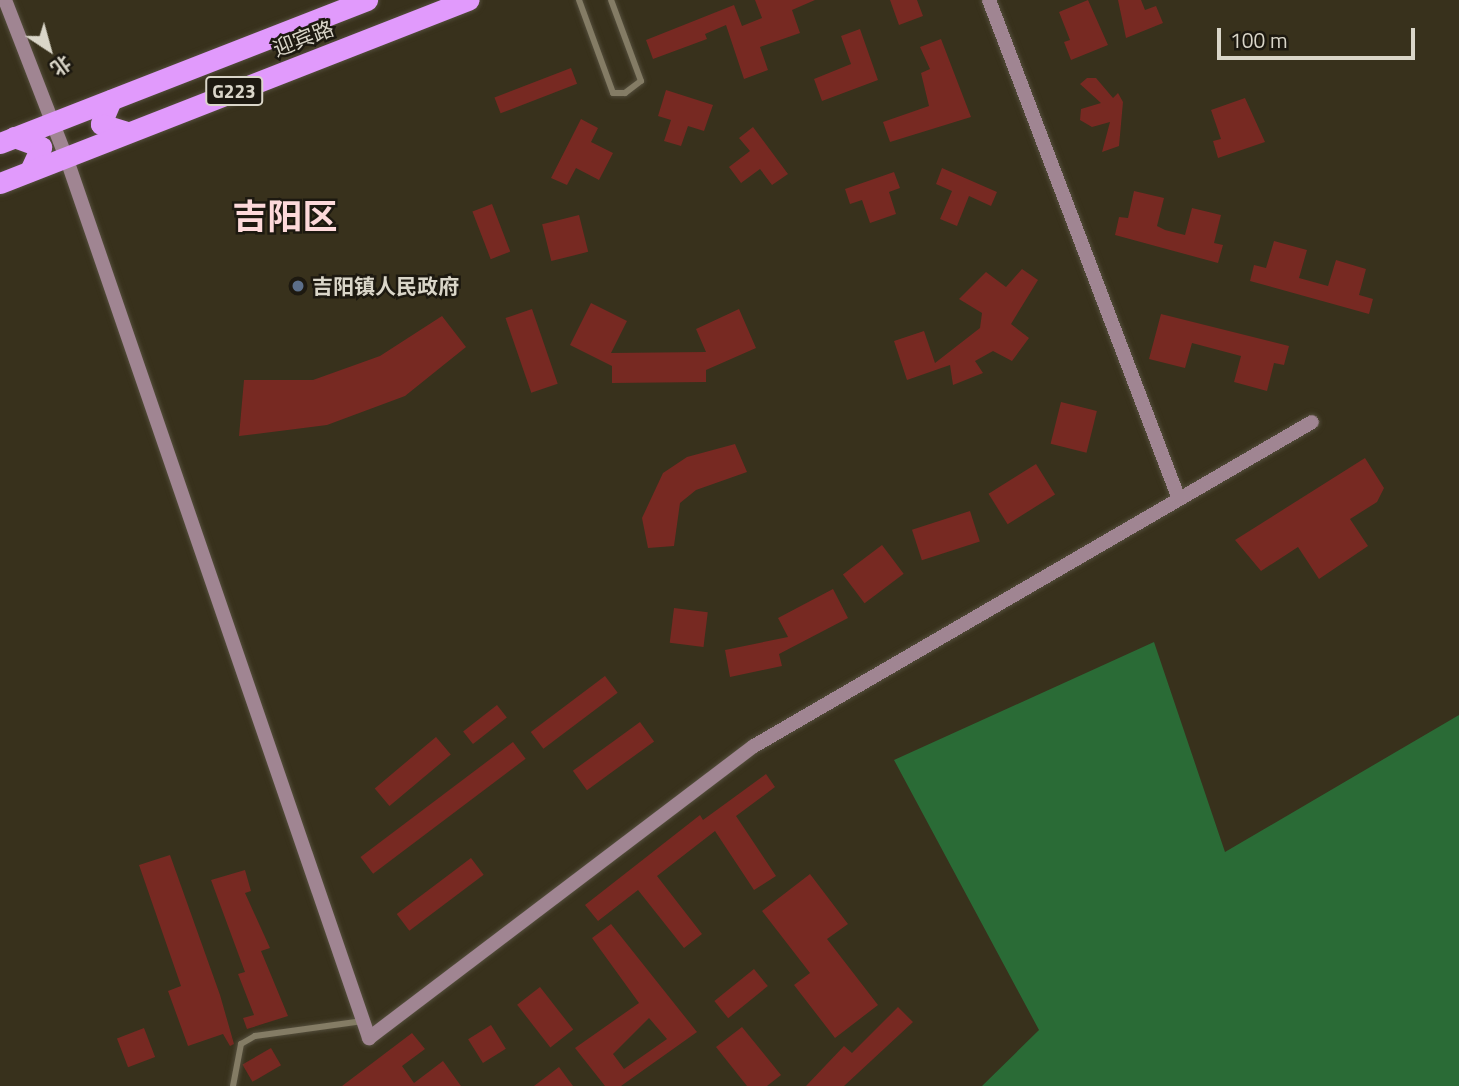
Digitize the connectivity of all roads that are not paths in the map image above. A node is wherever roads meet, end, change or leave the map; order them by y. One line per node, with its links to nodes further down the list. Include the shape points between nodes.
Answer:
1 (5, 0): 8 (street)
2 (367, 0): 7 (highway, 迎宾路 / G223)
3 (468, 0): 9 (highway, 迎宾路 / G223)
4 (579, 0): 5 (lane, via 613,93 625,93 641,81)
5 (611, 0)
6 (989, 0): 15 (street)
7 (111, 100): 8 (highway, 迎宾路 / G223); 9 (highway, via 101,124)
8 (54, 122): 10 (highway, 迎宾路 / G223); 11 (street)
9 (128, 132): 11 (highway, 迎宾路 / G223)
10 (7, 140): 12 (highway, via 41,146)
11 (66, 156): 12 (highway, 迎宾路 / G223); 16 (street)
12 (30, 171): 13 (highway, 迎宾路 / G223)
13 (0, 183)
14 (1312, 422): 15 (street)
15 (1180, 499): 16 (street, via 754,746 369,1038)
16 (363, 1021): 17 (lane, via 256,1036 242,1044)
17 (233, 1086)

